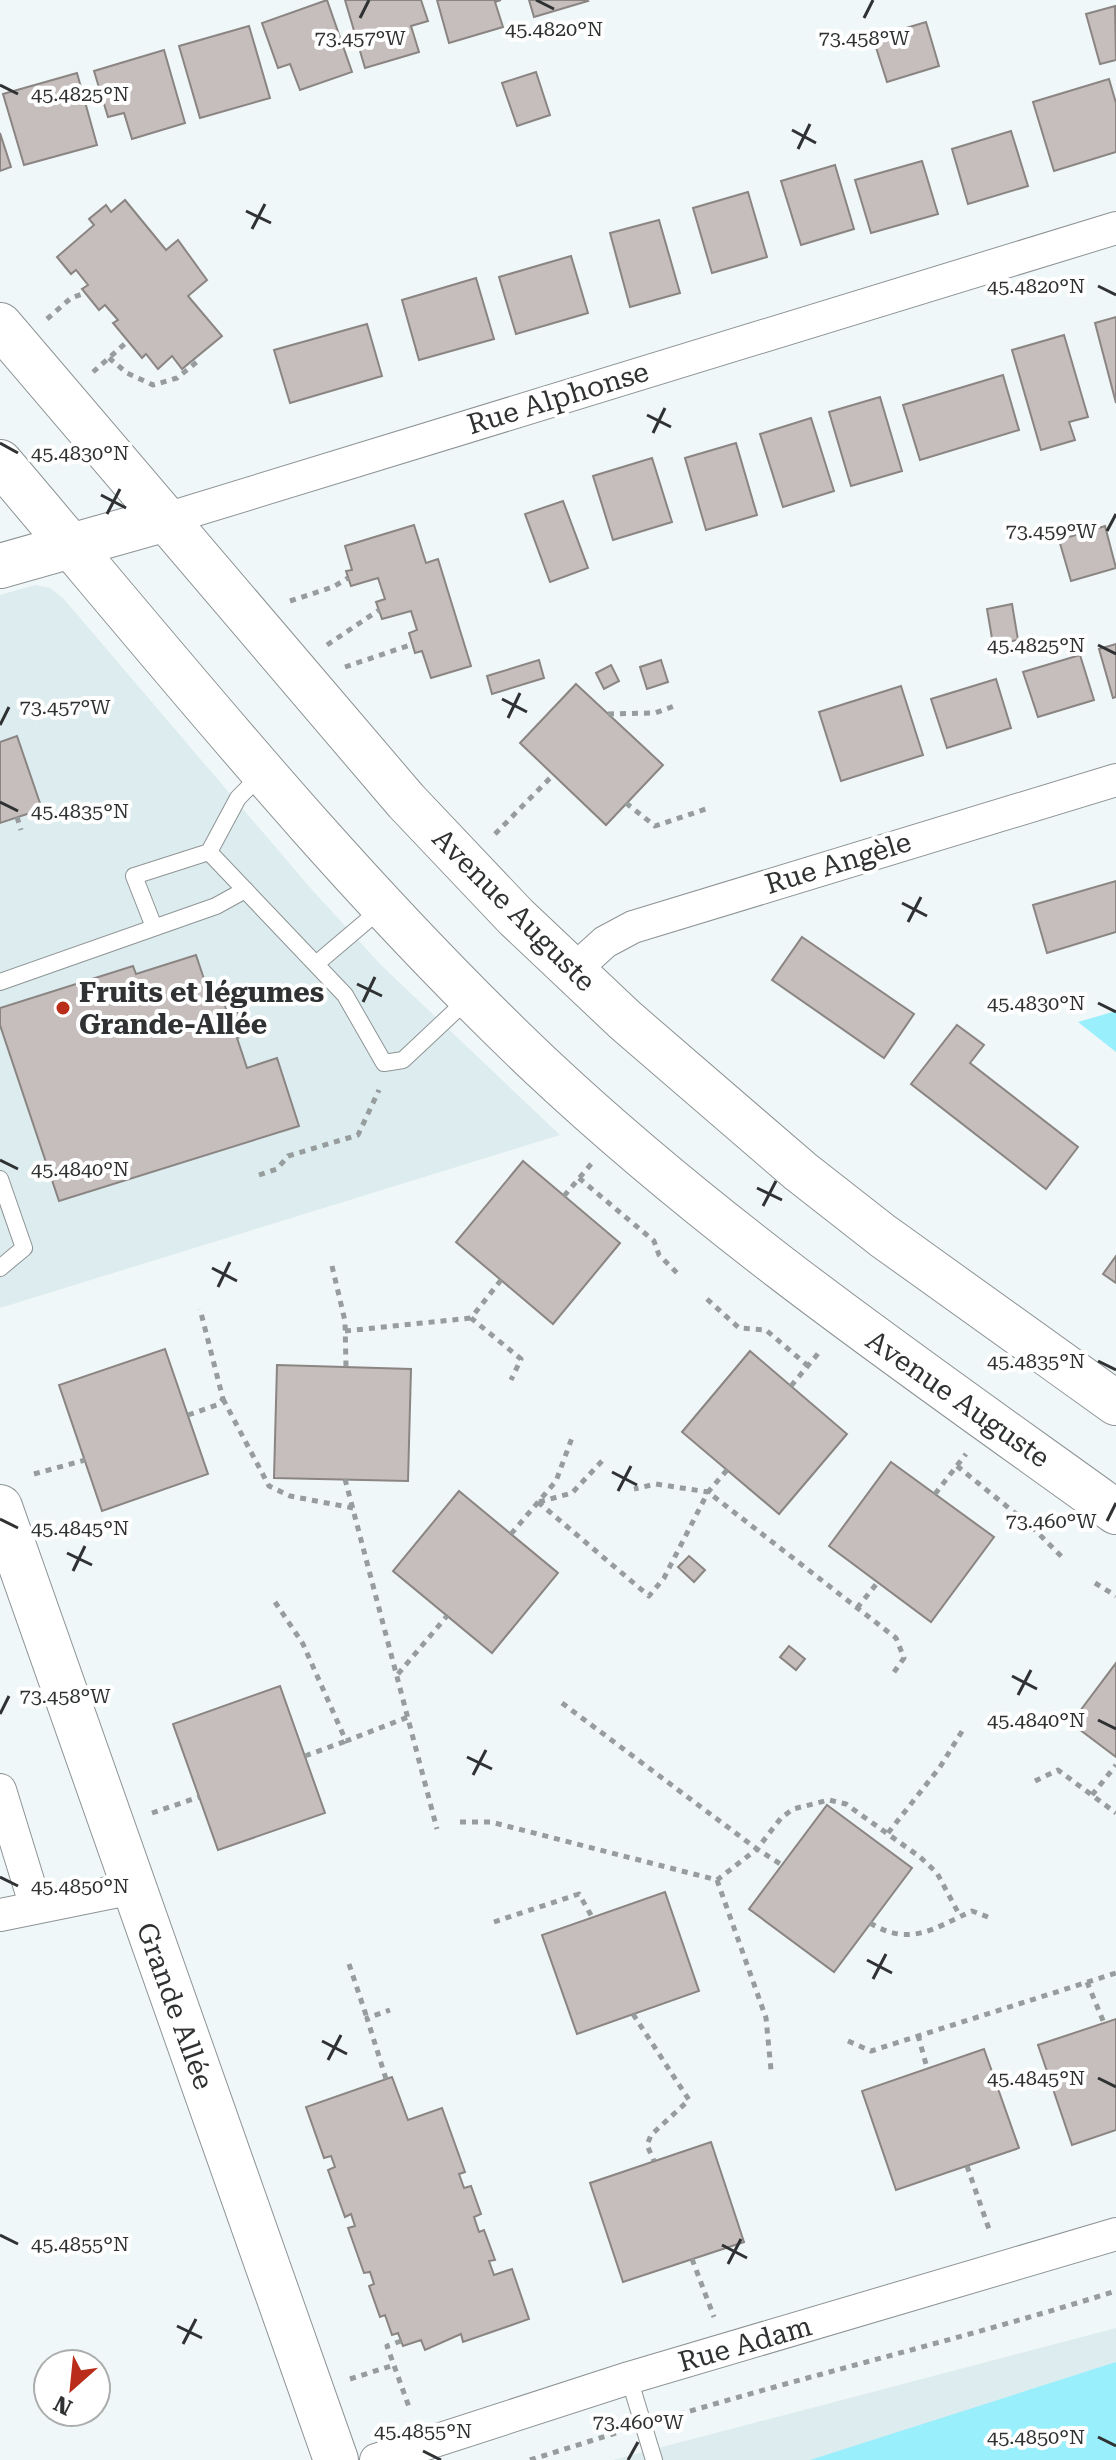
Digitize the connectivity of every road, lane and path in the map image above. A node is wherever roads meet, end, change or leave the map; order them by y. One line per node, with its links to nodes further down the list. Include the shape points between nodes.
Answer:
1 (1116, 228): 10 (street, Rue Alphonse)
2 (85, 293): 3 (path, via 71,298)
3 (47, 320)
4 (0, 325): 10 (main road, Avenue Auguste)
5 (128, 341): 6 (path)
6 (109, 358): 7 (path, via 153,385 177,378); 8 (path)
7 (198, 361)
8 (91, 373)
9 (0, 462): 11 (main road, Avenue Auguste)
10 (166, 519): 11 (main road, Rue Alphonse); 34 (main road, Avenue Auguste, via 406,801)
11 (73, 545): 12 (main road, Rue Alphonse); 21 (main road, Avenue Auguste)
12 (0, 566)
13 (348, 578): 14 (path)
14 (284, 603)
15 (379, 610): 17 (path)
16 (413, 644): 18 (path)
17 (323, 648)
18 (340, 669)
19 (677, 705): 20 (path, via 655,713)
20 (608, 714)
21 (264, 772): 29 (lane, via 238,798); 31 (main road, Avenue Auguste)
22 (553, 775): 28 (path)
23 (1116, 780): 34 (street, Rue Angèle, via 633,927 605,942)
24 (626, 803): 25 (path, via 655,826)
25 (706, 809)
26 (17, 817): 27 (path)
27 (21, 830)
28 (491, 838)
29 (209, 852): 30 (lane); 32 (lane, via 134,876)
30 (245, 890): 32 (lane); 33 (lane)
31 (384, 907): 33 (lane); 36 (main road, Avenue Auguste)
32 (154, 927): 35 (lane)
33 (316, 964): 37 (lane, via 352,1004 381,1059)
34 (573, 971): 57 (main road, Avenue Auguste, via 841,1204)
35 (0, 982)
36 (470, 998): 37 (lane); 73 (main road, Avenue Auguste, via 737,1236)
37 (391, 1065): 39 (path, via 358,1135 288,1156 277,1169)
38 (594, 1161): 40 (path)
39 (259, 1175)
40 (579, 1178): 42 (path); 45 (path, via 654,1241 659,1255)
41 (0, 1179): 44 (lane, via 24,1248)
42 (564, 1196)
43 (332, 1266): 50 (path)
44 (0, 1268)
45 (679, 1275)
46 (501, 1280): 49 (path)
47 (707, 1299): 52 (path, via 739,1328 766,1330)
48 (200, 1309): 56 (path)
49 (471, 1318): 50 (path); 54 (path, via 521,1359)
50 (345, 1331): 53 (path)
51 (823, 1347): 52 (path)
52 (808, 1366): 55 (path)
53 (346, 1367)
54 (511, 1380)
55 (791, 1386)
56 (223, 1399): 58 (path); 72 (path, via 269,1486 290,1496)
57 (1116, 1403)
58 (188, 1415)
59 (573, 1435): 70 (path, via 556,1481)
60 (968, 1451): 63 (path)
61 (85, 1460): 65 (path)
62 (602, 1461): 70 (path, via 572,1493)
63 (957, 1466): 69 (path); 75 (path)
64 (727, 1470): 68 (path)
65 (34, 1474)
66 (345, 1479): 72 (path)
67 (634, 1489): 68 (path, via 656,1484)
68 (708, 1492): 70 (path, via 664,1578 649,1596); 80 (path)
69 (935, 1494)
70 (538, 1502): 74 (path)
71 (0, 1507): 102 (main road, Grande Allée)
72 (353, 1508): 82 (path)
73 (1116, 1512)
74 (511, 1534)
75 (1065, 1560)
76 (878, 1582): 80 (path)
77 (1095, 1583): 78 (path)
78 (1116, 1596)
79 (275, 1602): 87 (path, via 303,1644)
80 (857, 1608): 83 (path, via 896,1638 904,1658)
81 (447, 1616): 82 (path)
82 (397, 1675): 85 (path)
83 (892, 1675)
84 (562, 1703): 99 (path)
85 (408, 1717): 87 (path); 97 (path)
86 (964, 1728): 98 (path)
87 (346, 1741): 88 (path)
88 (305, 1756)
89 (1116, 1765): 92 (path)
90 (1035, 1781): 92 (path, via 1058,1770)
91 (0, 1790): 103 (street)
92 (1092, 1796): 95 (path)
93 (199, 1797): 94 (path)
94 (152, 1813)
95 (1116, 1813)
96 (460, 1822): 101 (path, via 491,1822)
97 (437, 1829)
98 (888, 1833): 99 (path, via 846,1804 829,1800 793,1809); 105 (path, via 937,1873)
99 (757, 1849): 100 (path); 101 (path)
100 (782, 1865)
101 (717, 1880): 120 (path, via 766,2018)
102 (133, 1888): 103 (street); 138 (main road, Grande Allée)
103 (36, 1907): 104 (street)
104 (0, 1915)
105 (960, 1916): 107 (path, via 972,1911); 109 (path, via 925,1933 904,1936 890,1935)
106 (592, 1917): 108 (path, via 579,1894)
107 (988, 1917)
108 (494, 1922)
109 (870, 1923)
110 (349, 1964): 115 (path)
111 (1116, 1973): 112 (path)
112 (1087, 1982): 116 (path); 117 (path)
113 (390, 2010): 115 (path)
114 (633, 2014): 122 (path, via 689,2100 651,2135 647,2145)
115 (367, 2018): 121 (path)
116 (1104, 2023)
117 (918, 2035): 118 (path, via 871,2051); 119 (path)
118 (848, 2041)
119 (927, 2068)
120 (771, 2070)
121 (386, 2079)
122 (654, 2161)
123 (967, 2166): 124 (path)
124 (990, 2232)
125 (1116, 2234): 131 (street, Rue Adam)
126 (692, 2259): 128 (path)
127 (1116, 2291): 134 (path, Rue Adam, via 987,2331)
128 (714, 2317)
129 (401, 2341): 130 (path, via 387,2346)
130 (394, 2365): 132 (path); 135 (path)
131 (629, 2378): 139 (street, Rue Adam); 141 (lane)
132 (350, 2379)
133 (738, 2381): 134 (path, Rue Adam)
134 (742, 2394): 136 (path, Rue Adam)
135 (409, 2407)
136 (669, 2417)
137 (614, 2433): 140 (path)
138 (336, 2460)
139 (376, 2460)
140 (530, 2460)
141 (654, 2460)

